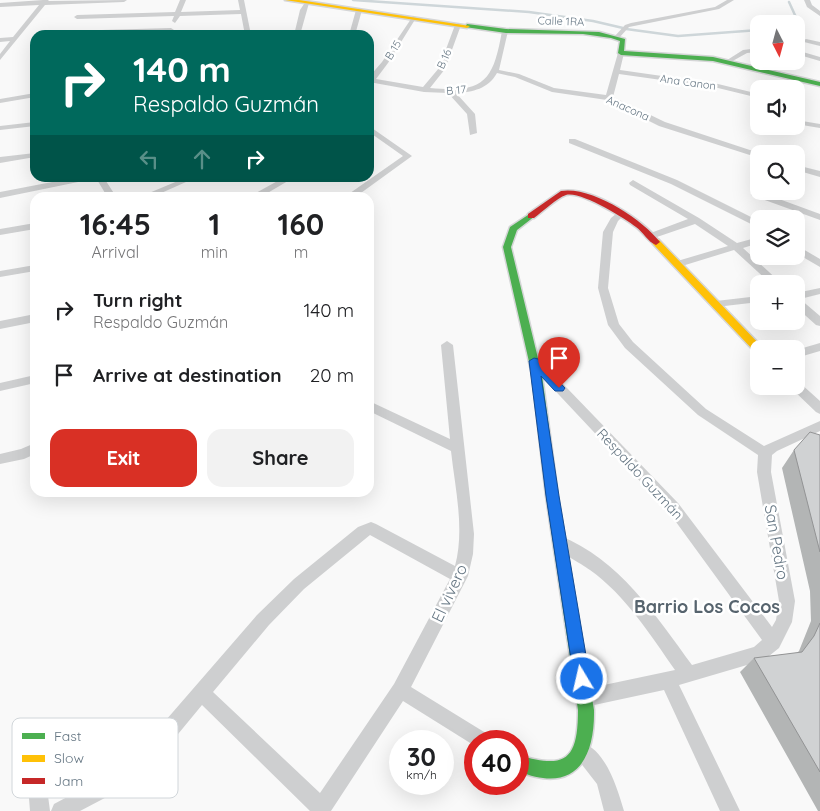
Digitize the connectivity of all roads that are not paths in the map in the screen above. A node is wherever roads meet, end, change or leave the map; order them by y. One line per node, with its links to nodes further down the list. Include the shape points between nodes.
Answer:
1 (87, 0): 2 (street); 8 (street); 15 (street)
2 (124, 0)
3 (183, 0): 13 (street)
4 (241, 0): 12 (street)
5 (288, 0): 9 (street, Calle 1RA)
6 (731, 0): 24 (street, via 717,8 633,24)
7 (807, 0): 14 (street, via 809,6)
8 (46, 1): 10 (street); 25 (street)
9 (306, 3): 11 (street, Calle 1RA); 21 (street)
10 (0, 5)
11 (359, 10): 16 (street, Calle 1RA); 22 (street)
12 (242, 12): 13 (street); 20 (street)
13 (178, 14): 15 (street); 19 (street)
14 (820, 14)
15 (77, 17): 18 (street)
16 (413, 18): 17 (street, Calle 1RA); 37 (street, B 15, via 386,63)
17 (458, 25): 23 (street, Calle 1RA); 41 (street, B 16, via 442,69)
18 (69, 30)
19 (171, 30)
20 (248, 30)
21 (298, 30)
22 (353, 30)
23 (505, 31): 24 (street, Calle 1RA); 35 (street, B 17)
24 (617, 37): 30 (street, via 622,40)
25 (15, 39): 26 (street); 32 (street)
26 (0, 40)
27 (806, 42): 28 (street)
28 (820, 44)
29 (750, 51): 34 (street)
30 (621, 53): 34 (street); 36 (street)
31 (805, 55): 33 (street)
32 (0, 58)
33 (820, 60)
34 (727, 62): 38 (street)
35 (495, 70): 42 (street, B 17, via 489,81 479,87); 45 (street, Anacona, via 517,75 552,90)
36 (616, 72): 43 (street, Ana Canon, via 718,86); 45 (street)
37 (374, 75)
38 (794, 79): 40 (street)
39 (374, 80): 41 (street, B 17)
40 (820, 84)
41 (424, 90): 42 (street, B 17)
42 (450, 91): 52 (street, via 471,114)
43 (750, 94)
44 (30, 96): 46 (street)
45 (609, 98): 54 (street, Anacona, via 662,124)
46 (0, 101)
47 (805, 124): 49 (street)
48 (30, 125): 50 (street)
49 (820, 126)
50 (0, 128)
51 (374, 132): 59 (street, via 408,154)
52 (473, 133)
53 (572, 141): 73 (street, via 674,182)
54 (750, 152)
55 (30, 156): 56 (street)
56 (0, 160)
57 (805, 170): 58 (street)
58 (820, 174)
59 (374, 180)
60 (63, 182): 68 (street)
61 (181, 182): 65 (street)
62 (281, 182): 66 (street)
63 (370, 182): 67 (street)
64 (633, 183): 72 (street)
65 (156, 192)
66 (262, 192)
67 (356, 192)
68 (0, 195)
69 (771, 200): 71 (street)
70 (622, 212): 76 (street); 97 (street, via 570,192 513,229 506,247); 108 (street, via 608,232 603,288 614,325 629,345 702,412)
71 (820, 217)
72 (696, 220): 76 (street); 78 (street)
73 (750, 220)
74 (30, 227): 75 (street)
75 (0, 232)
76 (651, 236): 80 (street)
77 (750, 243): 78 (street)
78 (737, 248): 80 (street); 84 (street)
79 (805, 254): 81 (street)
80 (678, 264): 88 (street)
81 (820, 264)
82 (30, 269): 83 (street)
83 (0, 274)
84 (767, 275)
85 (820, 291): 86 (street)
86 (805, 294)
87 (750, 300): 88 (street)
88 (716, 304): 93 (street)
89 (805, 309): 91 (street)
90 (30, 319): 92 (street)
91 (820, 322)
92 (0, 325)
93 (750, 340)
94 (447, 345): 106 (street, El vivero)
95 (820, 347): 96 (street)
96 (805, 351)
97 (534, 361): 110 (street); 112 (street, Respaldo Guzmán, via 673,507)
98 (30, 380): 99 (street)
99 (0, 387)
100 (805, 395): 102 (street)
101 (374, 408): 106 (street)
102 (820, 409)
103 (820, 426): 104 (street)
104 (802, 434): 105 (street); 108 (street)
105 (814, 445)
106 (457, 448): 111 (street, El vivero, via 467,534)
107 (30, 451): 109 (street)
108 (765, 453): 112 (street, San Pedro, via 764,472 787,601 784,622)
109 (0, 459)
110 (560, 543): 113 (street, via 577,551 627,594); 117 (street)
111 (460, 576): 115 (street, El vivero); 116 (street, via 367,528 289,594)
112 (773, 642): 113 (street, San Pedro, via 758,654)
113 (688, 674): 114 (street, San Pedro)
114 (668, 680): 117 (street, San Pedro); 128 (street)
115 (400, 690): 119 (street); 124 (street, El vivero)
116 (201, 692): 118 (street); 124 (street)
117 (585, 698): 120 (street, via 587,722)
118 (178, 719)
119 (465, 730)
120 (582, 751): 121 (street, via 573,765 553,771); 127 (street, via 605,779)
121 (529, 767)
122 (39, 798): 125 (street)
123 (85, 798): 126 (street)
124 (321, 810)
125 (40, 811)
126 (61, 811)
127 (614, 811)
128 (730, 811)

